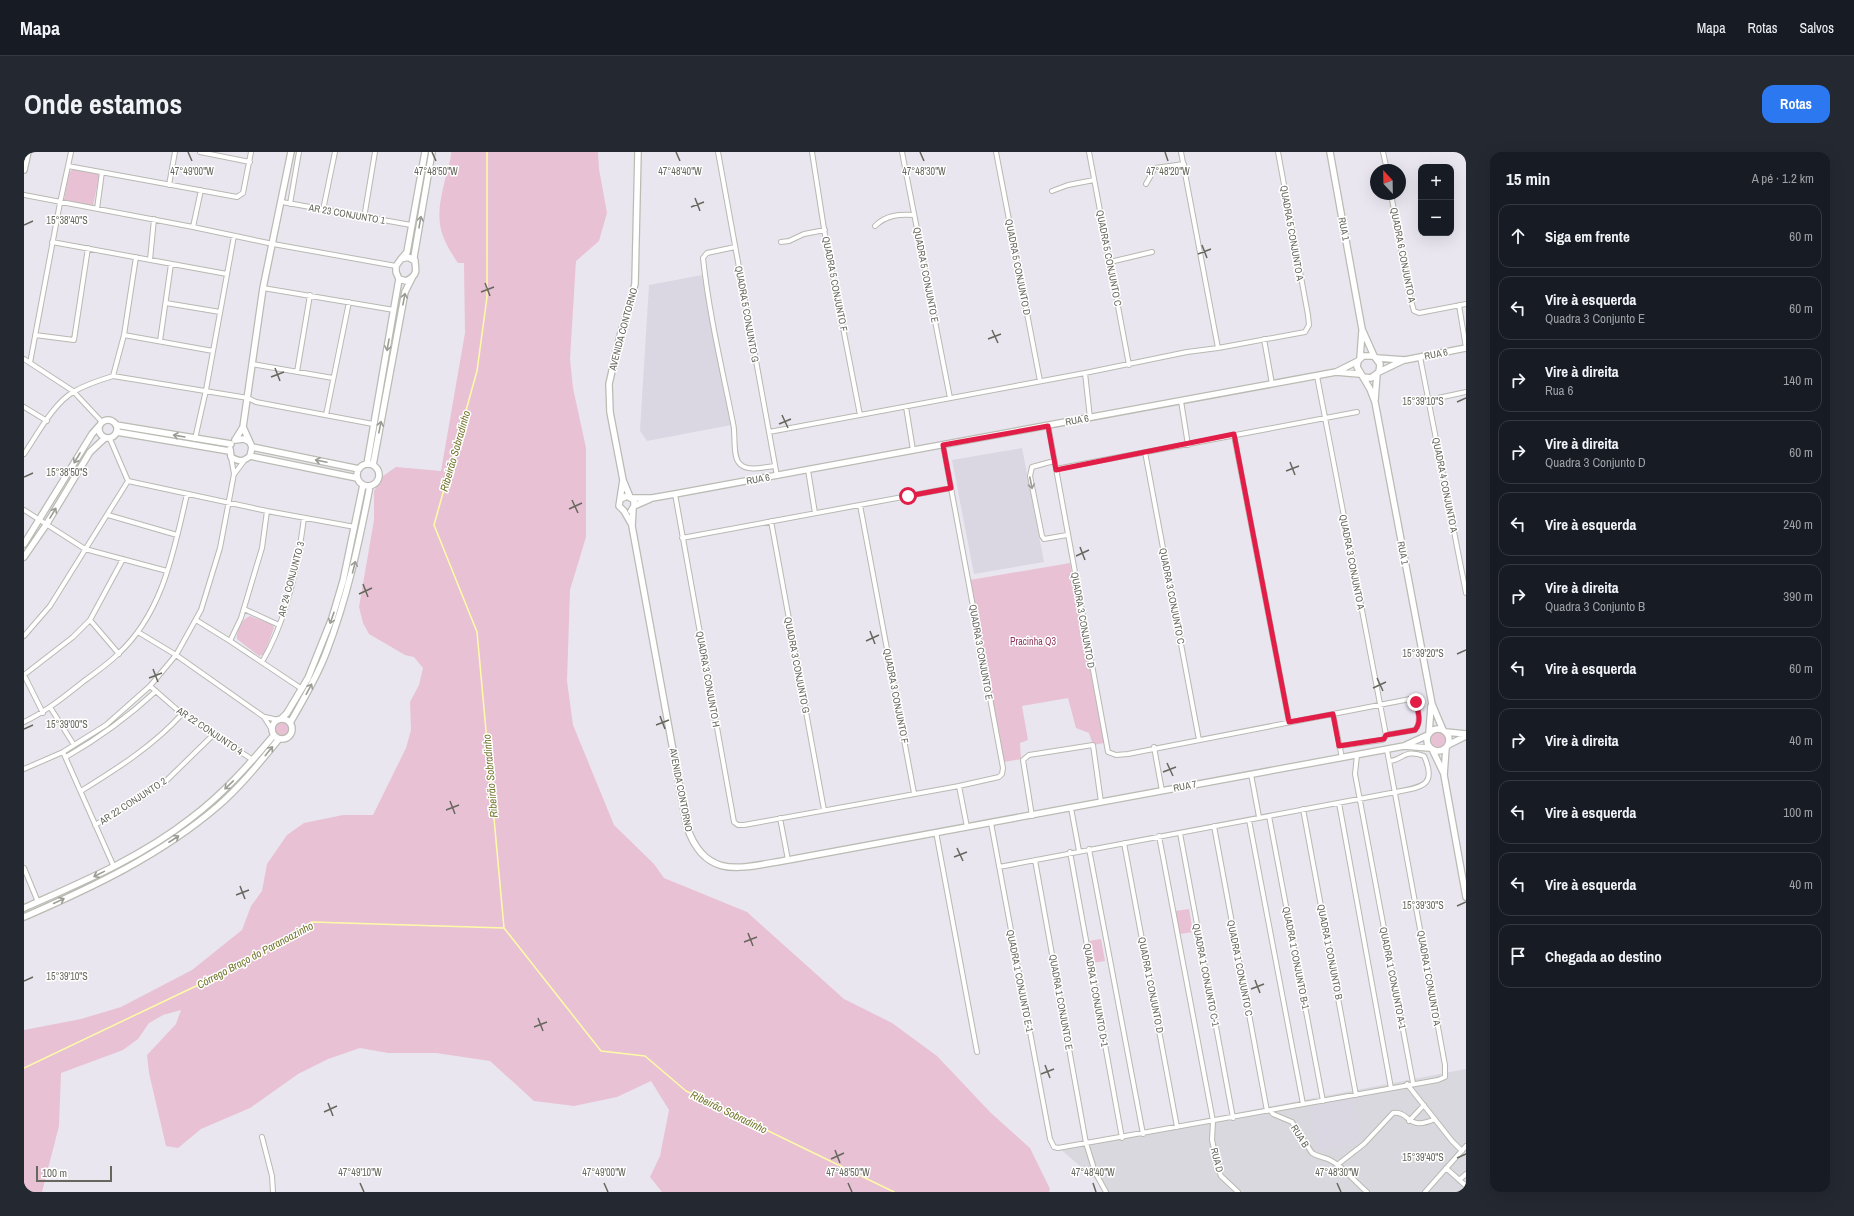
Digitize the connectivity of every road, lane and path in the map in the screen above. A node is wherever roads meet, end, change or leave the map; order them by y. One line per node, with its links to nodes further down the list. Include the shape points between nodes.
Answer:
1 (28, 152): 27 (street)
2 (71, 152): 26 (street)
3 (175, 152): 31 (street)
4 (200, 152): 22 (street)
5 (251, 152): 23 (street)
6 (292, 152): 36 (street)
7 (299, 152): 38 (street)
8 (335, 152): 40 (street)
9 (375, 152): 42 (street)
10 (425, 152): 44 (street)
11 (432, 152): 58 (street, one-way to 11)
12 (638, 152): 145 (street, AVENIDA CONTORNO, via 635,284 609,384 610,412)
13 (718, 152): 52 (street, QUADRA 5 CONJUNTO G)
14 (812, 152): 47 (street, QUADRA 5 CONJUNTO F)
15 (902, 152): 41 (street, QUADRA 5 CONJUNTO E)
16 (996, 152): 97 (street, QUADRA 5 CONJUNTO D)
17 (1089, 152): 29 (street, QUADRA 5 CONJUNTO C)
18 (1181, 152): 24 (street)
19 (1278, 152): 76 (street, QUADRA 5 CONJUNTO A, via 1309,325 1305,332)
20 (1330, 152): 73 (street, RUA 1)
21 (1383, 152): 25 (street)
22 (208, 153): 23 (street)
23 (250, 162): 32 (street, via 241,196)
24 (1184, 164): 30 (street, via 1155,168); 78 (street)
25 (1385, 164)
26 (68, 166): 28 (street); 37 (street)
27 (24, 170)
28 (102, 172): 31 (street); 39 (street)
29 (1094, 180): 33 (street); 59 (street, QUADRA 5 CONJUNTO C)
30 (1146, 184)
31 (169, 185): 32 (street)
32 (201, 190): 46 (street)
33 (1052, 191)
34 (24, 195): 37 (street)
35 (1392, 200): 70 (street, QUADRA 6 CONJUNTO A, via 1414,311 1419,313)
36 (282, 202): 38 (street, AR 23 CONJUNTO 1); 51 (street)
37 (60, 203): 39 (street); 49 (street)
38 (290, 204): 40 (street, AR 23 CONJUNTO 1)
39 (97, 210): 43 (street)
40 (323, 210): 42 (street, AR 23 CONJUNTO 1)
41 (914, 215): 45 (street, via 888,217); 103 (street, QUADRA 5 CONJUNTO E)
42 (364, 218): 44 (street, AR 23 CONJUNTO 1)
43 (154, 219): 46 (street); 57 (street)
44 (412, 225): 56 (street, via 407,252)
45 (874, 226)
46 (193, 227): 48 (street)
47 (825, 230): 50 (street); 111 (street, QUADRA 5 CONJUNTO F)
48 (234, 236): 51 (street); 62 (street)
49 (52, 242): 53 (street); 74 (street)
50 (781, 242)
51 (273, 244): 61 (street); 65 (street)
52 (735, 247): 121 (street, QUADRA 5 CONJUNTO G); 138 (street, via 707,253 703,258 735,430 736,459 746,468)
53 (88, 248): 55 (street); 74 (street, via 74,340)
54 (1152, 252): 59 (street)
55 (136, 257): 57 (street); 75 (street)
56 (401, 259): 58 (street, via 408,257); 61 (street)
57 (150, 260): 60 (street)
58 (415, 261): 63 (street, via 416,268)
59 (1110, 262): 88 (street, QUADRA 5 CONJUNTO C)
60 (171, 264): 62 (street); 68 (street)
61 (396, 266): 64 (street)
62 (227, 274): 72 (street)
63 (412, 278): 64 (street, via 406,281); 137 (street, one-way to 63, via 406,292)
64 (399, 279): 71 (street)
65 (263, 288): 66 (street); 87 (street)
66 (310, 295): 67 (street); 89 (street)
67 (348, 302): 71 (street); 96 (street)
68 (166, 303): 72 (street); 77 (street)
69 (1466, 304): 70 (street)
70 (1459, 305): 79 (street)
71 (394, 310): 116 (street, one-way to 116)
72 (220, 312): 80 (street)
73 (1362, 329): 81 (street); 84 (street)
74 (35, 335): 86 (street)
75 (124, 335): 77 (street); 94 (street)
76 (1264, 340): 78 (street); 98 (street)
77 (160, 341): 80 (street)
78 (1218, 348): 88 (street)
79 (1466, 348): 82 (street, RUA 6)
80 (213, 351): 99 (street)
81 (1375, 357): 84 (street, via 1366,355); 85 (street, RUA 6); 92 (street, via 1380,364)
82 (1420, 357): 85 (street, RUA 6); 104 (street, QUADRA 4 CONJUNTO A)
83 (24, 359): 86 (street)
84 (1359, 360): 90 (street, RUA 6); 93 (street, via 1357,367)
85 (1405, 360): 92 (street, RUA 6)
86 (30, 362): 100 (street)
87 (252, 364): 89 (street); 102 (street)
88 (1129, 365): 91 (street)
89 (297, 372): 96 (street)
90 (1336, 372): 93 (street, RUA 6); 95 (street, RUA 6)
91 (1085, 373): 97 (street); 112 (street)
92 (1378, 373): 93 (street, via 1371,378); 106 (street)
93 (1361, 375): 106 (street)
94 (113, 376): 99 (street); 100 (street)
95 (1317, 376): 98 (street, RUA 6); 113 (street, QUADRA 3 CONJUNTO A)
96 (333, 378): 110 (street)
97 (1040, 381): 103 (street)
98 (1272, 384): 105 (street, RUA 6)
99 (206, 390): 102 (street); 124 (street)
100 (73, 391): 114 (street); 115 (street)
101 (1466, 392): 104 (street)
102 (248, 398): 110 (street, via 256,402); 119 (street)
103 (950, 398): 108 (street)
104 (1429, 400): 177 (street, QUADRA 4 CONJUNTO A)
105 (1181, 401): 112 (street, RUA 6); 128 (street)
106 (1375, 402): 192 (street, RUA 1)
107 (24, 407): 114 (street)
108 (906, 407): 111 (street); 130 (street)
109 (1357, 412): 113 (street)
110 (326, 415): 116 (street)
111 (860, 415): 121 (street)
112 (1090, 418): 118 (street, RUA 6)
113 (1325, 419): 122 (street); 193 (street, QUADRA 3 CONJUNTO A)
114 (47, 421): 132 (street)
115 (100, 424): 117 (street, via 108,420); 123 (street, via 99,433); 164 (street, one-way to 164)
116 (373, 424): 137 (street)
117 (116, 425): 120 (street); 124 (street, one-way to 117)
118 (1048, 426): 127 (street, RUA 6); 136 (street, QUADRA 3 CONJUNTO D)
119 (243, 427): 125 (street); 126 (street)
120 (117, 432): 123 (street); 133 (street)
121 (769, 432): 138 (street, QUADRA 5 CONJUNTO G)
122 (1234, 434): 128 (street); 201 (street)
123 (107, 438): 146 (street); 166 (street, one-way to 123, via 90,452)
124 (195, 438): 126 (street)
125 (248, 441): 126 (street, via 244,439); 129 (street)
126 (233, 442): 133 (street)
127 (943, 445): 130 (street, RUA 6); 149 (street, QUADRA 3 CONJUNTO E)
128 (1188, 445): 131 (street)
129 (252, 447): 134 (street); 139 (street, one-way to 129)
130 (913, 450): 140 (street, RUA 6)
131 (1145, 452): 141 (street); 210 (street, QUADRA 3 CONJUNTO C)
132 (24, 454)
133 (230, 454): 135 (street, via 237,461); 142 (street)
134 (250, 456): 135 (street); 144 (street)
135 (244, 461): 142 (street)
136 (1054, 461): 141 (street, QUADRA 3 CONJUNTO D); 170 (street, one-way to 170, via 1032,468 1030,476 1042,536 1044,539)
137 (370, 465): 139 (street); 148 (street, via 378,470 379,476)
138 (775, 466): 143 (street, QUADRA 5 CONJUNTO G)
139 (359, 469): 144 (street)
140 (808, 470): 143 (street, RUA 6); 161 (street)
141 (1056, 470): 170 (street, QUADRA 3 CONJUNTO D)
142 (234, 474): 155 (street)
143 (777, 476): 151 (street, RUA 6)
144 (357, 478): 147 (street)
145 (623, 480): 152 (street, AVENIDA CONTORNO); 154 (street, AVENIDA CONTORNO)
146 (128, 481): 150 (street); 162 (street)
147 (363, 485): 148 (street); 168 (street)
148 (370, 486): 202 (street, one-way to 148, via 326,654 344,603)
149 (951, 488): 156 (street); 227 (street, QUADRA 3 CONJUNTO E, via 1003,768 999,777)
150 (187, 494): 155 (street); 169 (street)
151 (675, 494): 153 (street, RUA 6); 171 (street, QUADRA 3 CONJUNTO H)
152 (631, 497): 153 (street, RUA 6); 154 (street); 157 (street)
153 (652, 498): 157 (street, RUA 6)
154 (621, 499): 160 (street, via 620,506)
155 (229, 502): 159 (street); 180 (street, via 220,548)
156 (860, 505): 161 (street); 231 (street, QUADRA 3 CONJUNTO F)
157 (634, 507): 160 (street); 167 (street)
158 (24, 510): 164 (street)
159 (267, 511): 163 (street); 178 (street, via 262,548)
160 (624, 511): 167 (street)
161 (815, 513): 165 (street)
162 (108, 514): 169 (street); 173 (street)
163 (304, 518): 168 (street); 181 (street, AR 24 CONJUNTO 3, via 287,604)
164 (39, 520): 166 (street); 172 (street)
165 (770, 521): 171 (street); 237 (street, QUADRA 3 CONJUNTO G)
166 (46, 525): 173 (street); 174 (street)
167 (632, 526): 254 (street, AVENIDA CONTORNO, via 690,835 704,856 722,866 742,868)
168 (355, 527): 190 (street, one-way to 190, via 332,618)
169 (177, 535): 176 (street)
170 (1067, 535): 215 (street, QUADRA 3 CONJUNTO D, via 1108,752 1116,755)
171 (682, 538): 241 (street, QUADRA 3 CONJUNTO H, via 733,820 738,825 744,825)
172 (24, 544)
173 (85, 549): 175 (street); 183 (street, via 50,606)
174 (24, 557)
175 (123, 559): 176 (street); 179 (street)
176 (167, 571): 182 (street, via 158,599)
177 (1466, 593)
178 (244, 609): 181 (street, AR 24 CONJUNTO 3); 184 (street)
179 (90, 620): 185 (street); 188 (street, via 73,637)
180 (196, 620): 184 (street); 186 (street)
181 (279, 625): 187 (street)
182 (138, 632): 185 (street); 186 (street)
183 (24, 636)
184 (230, 641): 187 (street)
185 (119, 654): 194 (street)
186 (176, 655): 189 (street); 198 (street)
187 (262, 662): 190 (street)
188 (24, 675): 195 (street)
189 (150, 686): 191 (street, AR 22 CONJUNTO 4); 211 (street, via 106,725)
190 (302, 689): 199 (street)
191 (156, 691): 196 (street, AR 22 CONJUNTO 4); 220 (street, via 112,728)
192 (1432, 704): 203 (street); 206 (street)
193 (1380, 705): 197 (street); 207 (street, QUADRA 3 CONJUNTO A); 207 (street, via 1413,699 1419,717 1415,730)
194 (50, 707): 195 (street); 211 (street)
195 (43, 713): 200 (street)
196 (182, 714): 205 (street, AR 22 CONJUNTO 4); 228 (street, via 147,748)
197 (1333, 714): 201 (street); 212 (street)
198 (264, 717): 199 (street); 204 (street)
199 (280, 719): 202 (street, via 286,719); 204 (street, via 274,725)
200 (24, 722)
201 (1289, 722): 210 (street)
202 (290, 723): 209 (street, via 289,734)
203 (1444, 731): 206 (street, via 1436,729); 208 (street); 214 (street, via 1449,738)
204 (273, 733): 209 (street); 222 (street)
205 (214, 734): 222 (street, AR 22 CONJUNTO 4); 244 (street, AR 22 CONJUNTO 2, via 167,780)
206 (1429, 734): 213 (street, RUA 7); 216 (street, via 1426,742)
207 (1386, 735): 212 (street, via 1382,740)
208 (1466, 735): 214 (street)
209 (279, 739): 262 (street, one-way to 209, via 110,877 180,835 219,805)
210 (1199, 740): 215 (street)
211 (74, 745): 218 (street)
212 (1339, 746): 221 (street)
213 (1404, 746): 216 (street, RUA 7); 217 (street, RUA 7)
214 (1447, 746): 216 (street, via 1440,752); 226 (street)
215 (1154, 747): 229 (street)
216 (1431, 749): 226 (street)
217 (1387, 750): 219 (street, RUA 7); 223 (street, QUADRA 1 CONJUNTO A)
218 (64, 752): 220 (street, AR 22 CONJUNTO 2); 224 (street)
219 (1357, 755): 221 (street, RUA 7); 232 (street, QUADRA 1 CONJUNTO A-1, via 1355,774)
220 (66, 757): 228 (street, AR 22 CONJUNTO 2)
221 (1342, 758): 225 (street, RUA 7)
222 (253, 760): 256 (street, one-way to 256, via 190,820)
223 (1390, 761): 230 (street, QUADRA 1 CONJUNTO A); 230 (street, via 1404,754 1416,753 1424,756 1428,765 1428,776 1421,787)
224 (24, 769)
225 (1251, 774): 229 (street, RUA 7); 240 (street)
226 (1444, 775): 259 (street)
227 (959, 786): 231 (street); 246 (street)
228 (81, 791): 244 (street, AR 22 CONJUNTO 2)
229 (1162, 791): 233 (street, RUA 7)
230 (1396, 792): 232 (street); 264 (street, QUADRA 1 CONJUNTO A, via 1446,1072 1443,1078)
231 (914, 793): 237 (street)
232 (1359, 799): 234 (street); 264 (street, QUADRA 1 CONJUNTO A-1)
233 (1101, 802): 235 (street, RUA 7); 238 (street, via 1093,745 1029,755 1023,760)
234 (1339, 803): 236 (street); 266 (street)
235 (1071, 808): 238 (street, RUA 7); 252 (street)
236 (1303, 809): 239 (street); 267 (street, QUADRA 1 CONJUNTO B)
237 (824, 810): 241 (street)
238 (1032, 816): 243 (street, RUA 7)
239 (1269, 816): 240 (street); 268 (street, QUADRA 1 CONJUNTO B-1)
240 (1259, 817): 242 (street)
241 (780, 818): 254 (street)
242 (1249, 820): 245 (street); 269 (street, QUADRA 1 CONJUNTO B-1)
243 (992, 823): 246 (street, RUA 7); 257 (street, QUADRA 1 CONJUNTO E-1)
244 (96, 825): 256 (street)
245 (1214, 826): 248 (street); 271 (street, QUADRA 1 CONJUNTO C)
246 (967, 827): 247 (street, AVENIDA CONTORNO)
247 (936, 832): 254 (street, AVENIDA CONTORNO); 263 (street)
248 (1180, 833): 249 (street); 272 (street, QUADRA 1 CONJUNTO C-1)
249 (1159, 836): 250 (street); 274 (street, QUADRA 1 CONJUNTO C-1)
250 (1124, 843): 251 (street); 276 (street, QUADRA 1 CONJUNTO D)
251 (1089, 849): 252 (street); 277 (street, QUADRA 1 CONJUNTO D-1)
252 (1079, 851): 253 (street)
253 (1070, 852): 255 (street); 279 (street, QUADRA 1 CONJUNTO D-1)
254 (788, 860)
255 (1035, 860): 257 (street); 280 (street, QUADRA 1 CONJUNTO E)
256 (114, 867): 260 (street, one-way to 260)
257 (999, 867): 280 (street, QUADRA 1 CONJUNTO E-1, via 1050,1139 1054,1147 1058,1148)
258 (24, 868): 260 (street)
259 (1466, 897)
260 (38, 902): 261 (street)
261 (24, 908)
262 (24, 917)
263 (976, 1052)
264 (1412, 1083): 265 (street)
265 (1407, 1084): 266 (street); 270 (street)
266 (1391, 1088): 267 (street)
267 (1356, 1095): 268 (street)
268 (1323, 1101): 269 (street)
269 (1303, 1104): 271 (street)
270 (1424, 1105): 273 (street); 275 (street)
271 (1269, 1110): 272 (street); 282 (street, RUA B, via 1292,1122 1312,1153)
272 (1233, 1118): 274 (street)
273 (1435, 1119): 275 (street, via 1422,1124); 281 (street, via 1452,1141)
274 (1213, 1121): 276 (street); 289 (street, RUA D, via 1212,1140 1219,1171)
275 (1409, 1121): 282 (street, via 1401,1113 1390,1114 1369,1139)
276 (1177, 1127): 277 (street)
277 (1142, 1134): 279 (street)
278 (262, 1136): 287 (street, via 272,1176)
279 (1122, 1138): 280 (street)
280 (1086, 1143): 288 (street, QUADRA 1 CONJUNTO E, via 1095,1172)
281 (1464, 1148): 283 (street)
282 (1338, 1165): 290 (street, RUA B)
283 (1446, 1168): 285 (street); 291 (street)
284 (1466, 1174): 285 (street)
285 (1459, 1180): 286 (street)
286 (1466, 1186)
287 (273, 1192)
288 (1106, 1192)
289 (1238, 1192)
290 (1367, 1192)
291 (1425, 1192)

